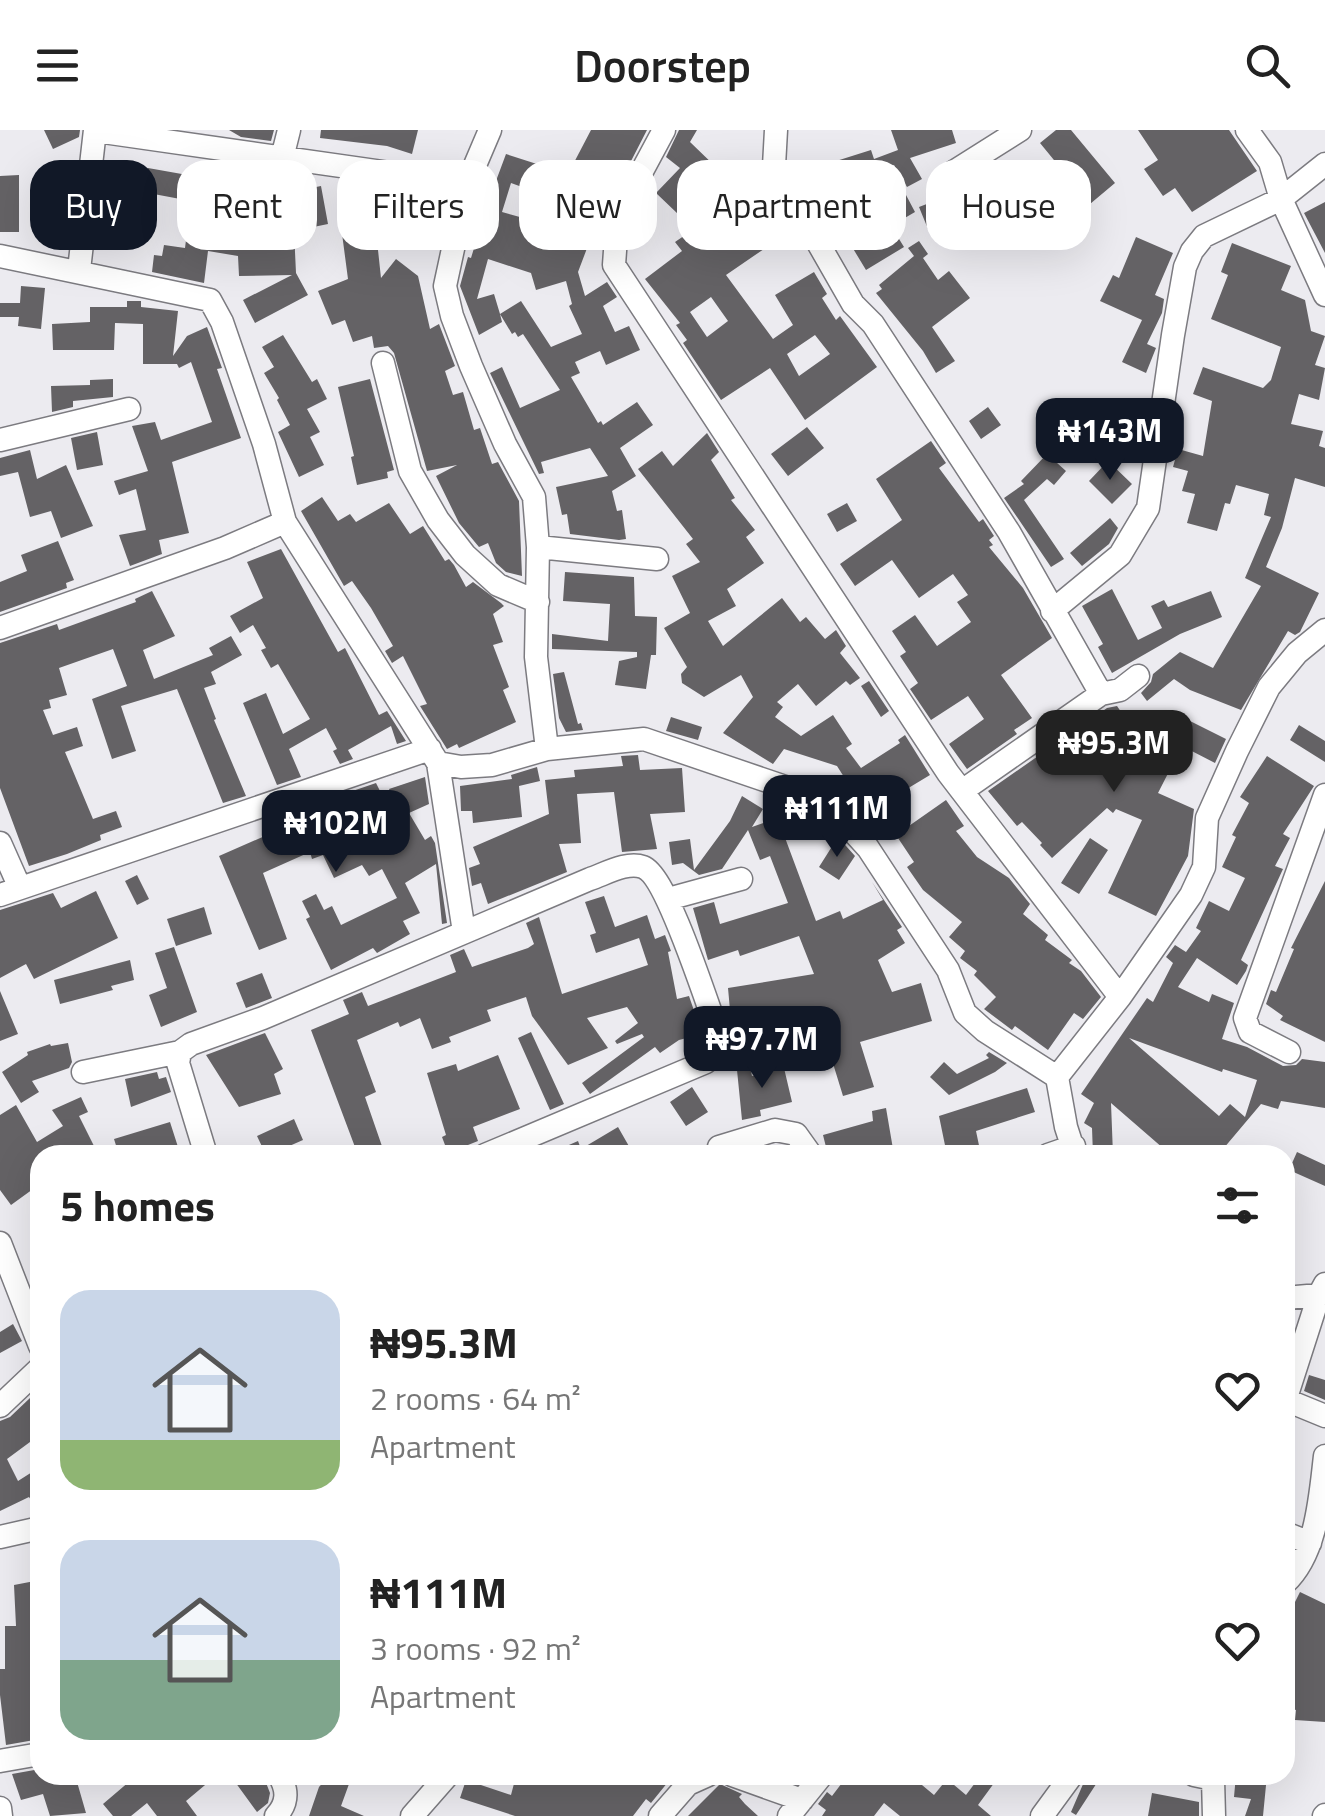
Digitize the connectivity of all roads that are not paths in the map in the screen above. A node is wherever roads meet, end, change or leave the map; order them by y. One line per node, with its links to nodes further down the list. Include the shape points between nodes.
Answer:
1 (289, 130): 8 (street)
2 (490, 130): 9 (street)
3 (664, 130): 32 (street, via 612,227 614,265)
4 (776, 130): 25 (street, via 774,166 790,195 853,304 1009,532)
5 (1019, 130): 10 (street)
6 (1247, 130): 13 (street, via 1270,162)
7 (95, 131): 8 (street); 16 (street)
8 (282, 158): 12 (street)
9 (477, 160)
10 (973, 160)
11 (1325, 164): 13 (street)
12 (337, 166)
13 (1281, 199): 17 (street); 25 (street, via 1204,236 1192,251 1148,508 1120,555)
14 (453, 250): 22 (street, via 445,286 452,316 504,444 534,497)
15 (0, 256): 16 (street)
16 (79, 270): 21 (street, via 210,300)
17 (1325, 295)
18 (383, 363): 24 (street, via 410,471 438,520 498,585)
19 (129, 409): 20 (street)
20 (0, 440)
21 (285, 522): 26 (street); 31 (street)
22 (538, 546): 23 (street); 24 (street)
23 (657, 559)
24 (538, 602): 30 (street, via 536,657)
25 (1052, 610): 29 (street)
26 (0, 628)
27 (1325, 630): 39 (street, via 1296,652 1269,688 1207,818 1204,868 1192,895)
28 (1138, 676): 29 (street)
29 (1101, 694): 32 (street)
30 (547, 749): 31 (street, via 461,767); 43 (street, via 644,739 800,792 838,815 868,848 938,955 964,1013)
31 (434, 756): 36 (street); 38 (street)
32 (962, 792): 39 (street)
33 (1325, 795): 41 (street, via 1245,1018 1250,1032)
34 (0, 843): 36 (street)
35 (742, 878): 37 (street)
36 (10, 891)
37 (668, 899): 38 (street, via 652,873 625,866); 45 (street, via 718,1033 718,1050 706,1062)
38 (464, 932): 40 (street)
39 (1120, 997): 43 (street)
40 (180, 1052): 42 (street); 44 (street)
41 (1288, 1052)
42 (83, 1072)
43 (1057, 1078): 48 (street)
44 (203, 1145)
45 (512, 1145)
46 (725, 1145): 47 (street, via 774,1130 796,1134)
47 (804, 1145)
48 (1072, 1145)
49 (0, 1243): 52 (street)
50 (1322, 1289): 51 (street); 53 (street)
51 (1295, 1296)
52 (30, 1320)
53 (1295, 1372)
54 (30, 1378): 56 (street)
55 (1295, 1404): 57 (street)
56 (0, 1406)
57 (1325, 1416)
58 (1325, 1456): 62 (street)
59 (30, 1530): 60 (street)
60 (0, 1537)
61 (1295, 1538): 62 (street)
62 (1310, 1543): 63 (street)
63 (1295, 1574)
64 (30, 1756): 65 (street)
65 (0, 1761)
66 (285, 1785): 76 (street)
67 (439, 1785): 77 (street)
68 (687, 1785): 78 (street)
69 (751, 1785): 74 (street)
70 (814, 1785): 74 (street)
71 (1065, 1785): 79 (street)
72 (1209, 1785): 80 (street)
73 (0, 1808): 75 (street)
74 (796, 1808)
75 (1, 1816)
76 (276, 1816)
77 (412, 1816)
78 (660, 1816)
79 (1042, 1816)
80 (1214, 1816)

